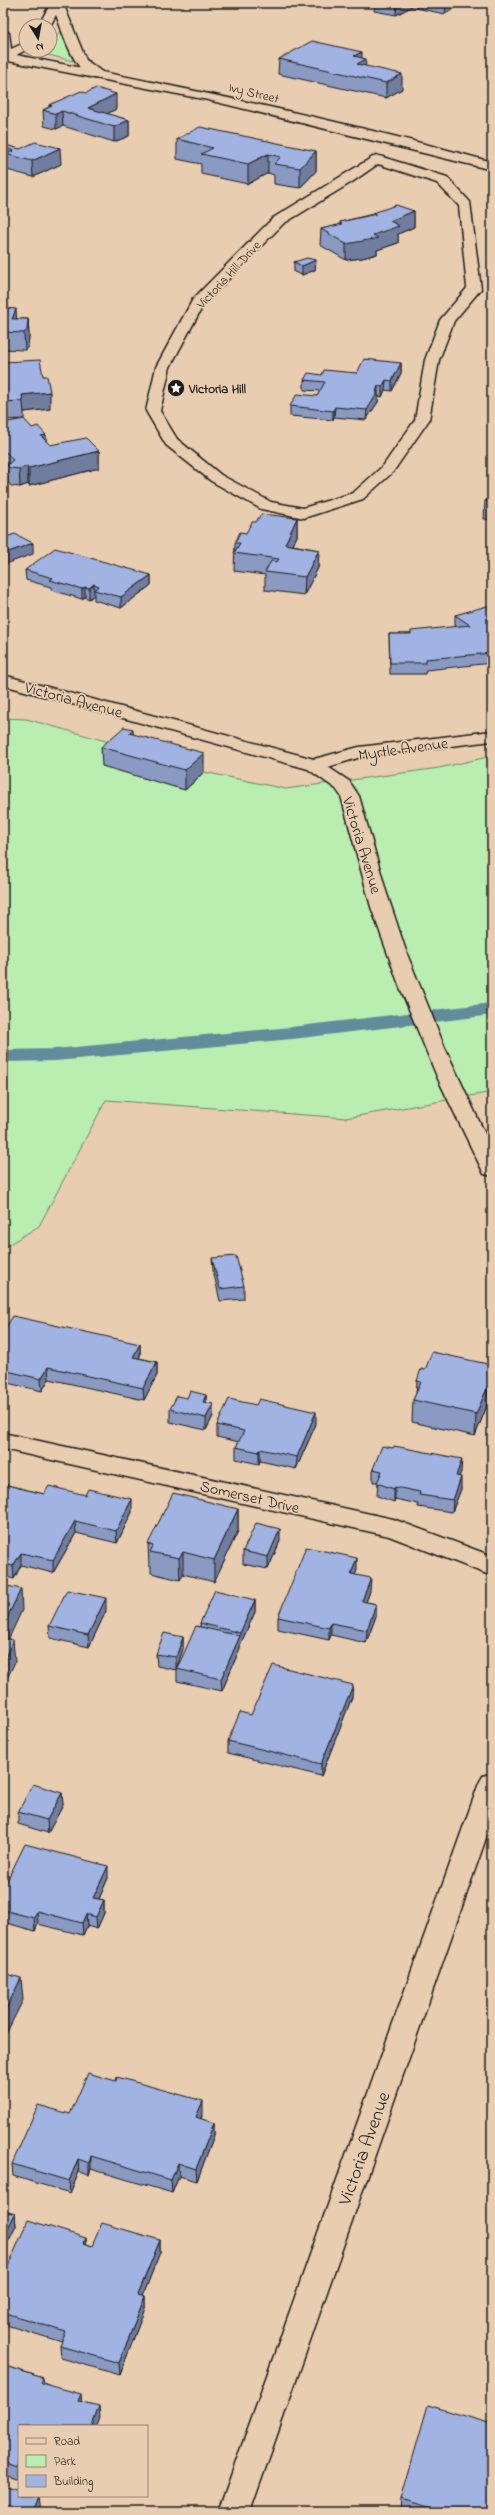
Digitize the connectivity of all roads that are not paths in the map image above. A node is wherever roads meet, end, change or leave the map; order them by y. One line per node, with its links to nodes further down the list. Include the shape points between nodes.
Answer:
1 (57, 3): 2 (street); 6 (street, via 81,62)
2 (49, 18)
3 (3, 33): 5 (street)
4 (18, 49): 5 (street)
5 (4, 57): 6 (street, Ivy Street)
6 (98, 75): 7 (street, Ivy Street, via 208,96)
7 (398, 142): 8 (street, Victoria Hill Drive); 9 (street, Ivy Street)
8 (376, 159): 8 (street, Victoria Hill Drive, via 442,180 465,205 474,289 447,320 432,360 422,420 388,469 358,496 304,512 266,506 216,478 171,442 153,411 164,367 198,302 273,227 348,180)
9 (492, 166)
10 (3, 680): 12 (street, Victoria Avenue)
11 (492, 736): 12 (street, Myrtle Avenue, via 359,752)
12 (314, 765): 13 (street, Victoria Avenue, via 343,785 350,796 386,920 419,1008 466,1120)
13 (492, 1169)
14 (3, 1441): 15 (street, Somerset Drive, via 393,1528)
15 (485, 1563)
16 (492, 1783): 17 (street, Victoria Avenue)
17 (484, 1835): 18 (street, Victoria Avenue)
18 (234, 2512)

